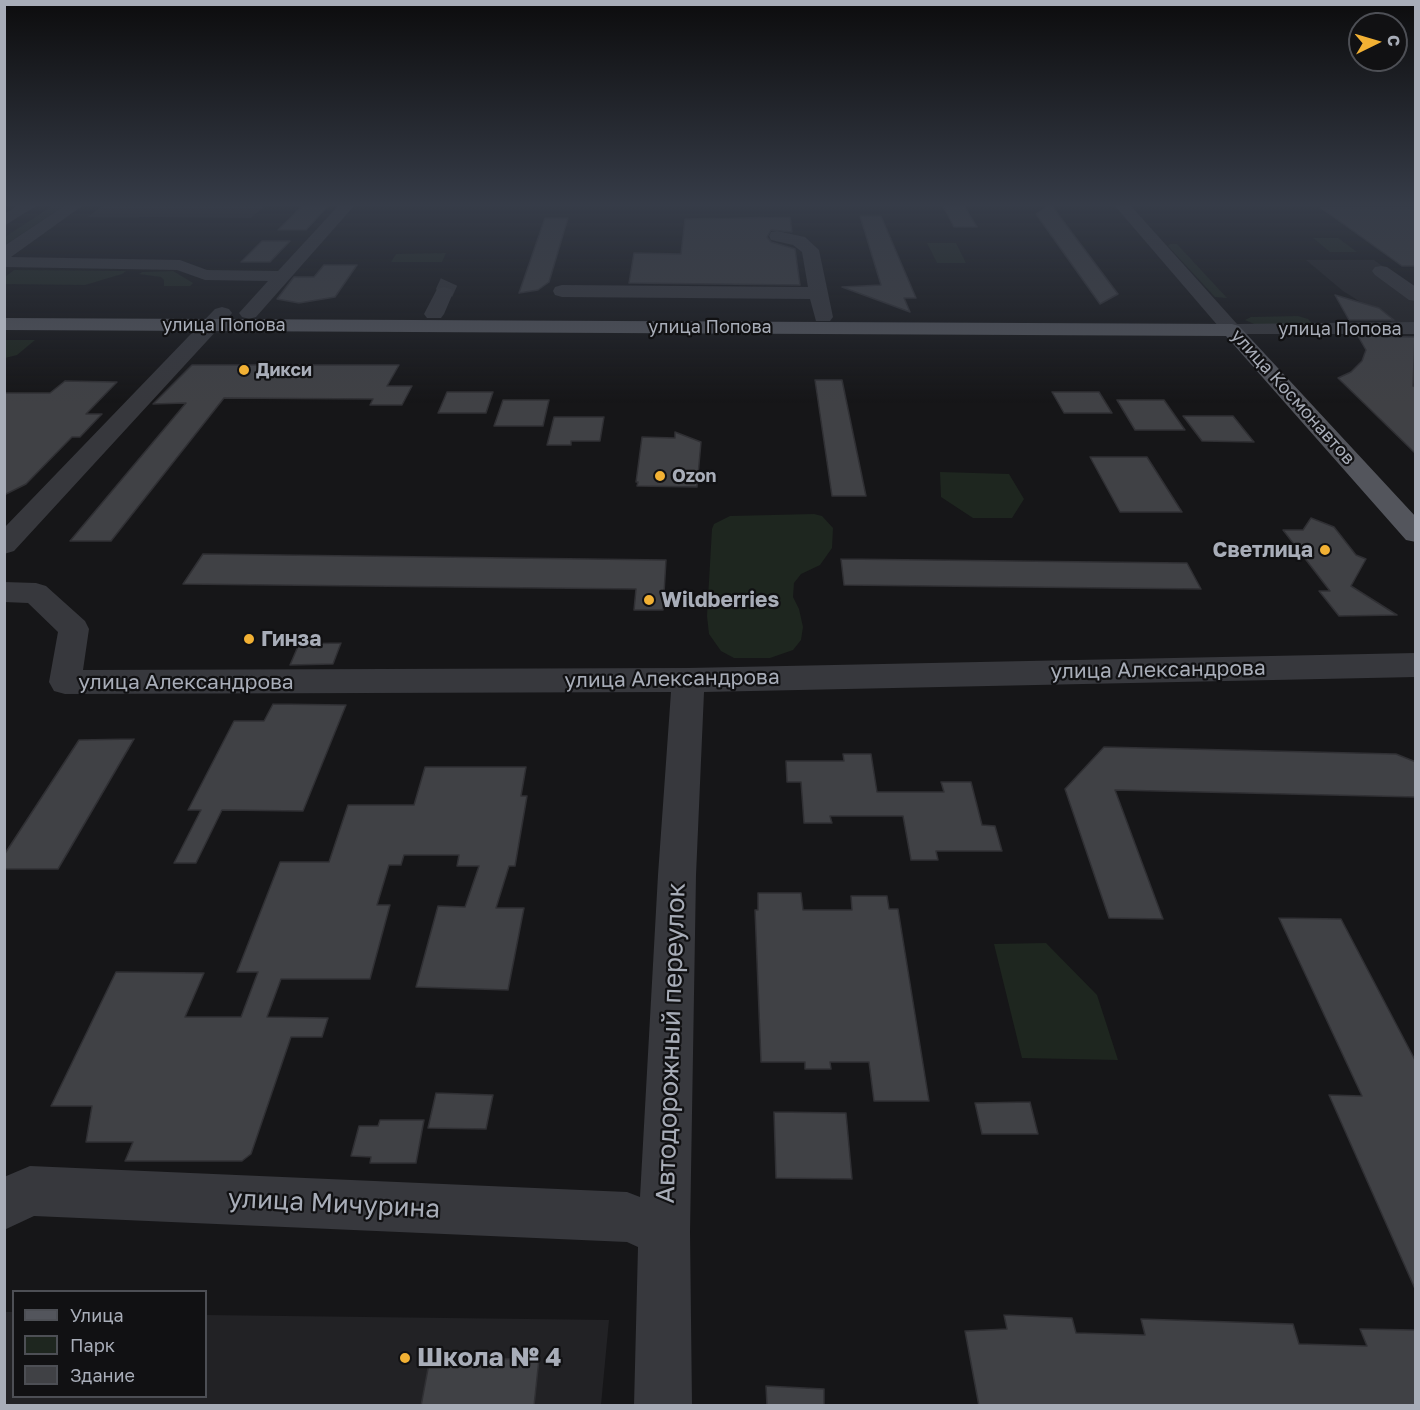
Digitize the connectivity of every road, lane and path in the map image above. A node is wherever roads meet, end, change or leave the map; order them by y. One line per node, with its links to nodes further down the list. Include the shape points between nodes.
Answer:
1 (197, 272): 6 (street)
2 (286, 272): 6 (street)
3 (815, 272): 9 (street)
4 (1181, 272): 17 (street, улица Космонавтов)
5 (1382, 272): 10 (street)
6 (282, 276): 12 (street)
7 (449, 283): 13 (street)
8 (562, 291): 9 (street)
9 (819, 293): 14 (street)
10 (1416, 296)
11 (4, 311): 15 (main road, улица Попова)
12 (249, 313): 13 (main road, улица Попова); 15 (main road, улица Попова)
13 (434, 314): 14 (main road, улица Попова)
14 (824, 317): 17 (main road, улица Попова)
15 (216, 319): 16 (main road, улица Попова); 17 (main road, улица Попова); 20 (street)
16 (4, 324)
17 (1227, 325): 18 (street, улица Попова); 19 (main road, улица Космонавтов)
18 (1416, 328)
19 (1416, 534)
20 (4, 545)
21 (4, 592): 23 (street, улица Александрова, via 36,593 74,629 66,682)
22 (1416, 665): 23 (street, улица Александрова)
23 (687, 680): 25 (street, Автодорожный переулок)
24 (4, 1205): 25 (street, улица Мичурина, via 30,1191 627,1217)
25 (664, 1232): 26 (street, Автодорожный переулок)
26 (663, 1406)

